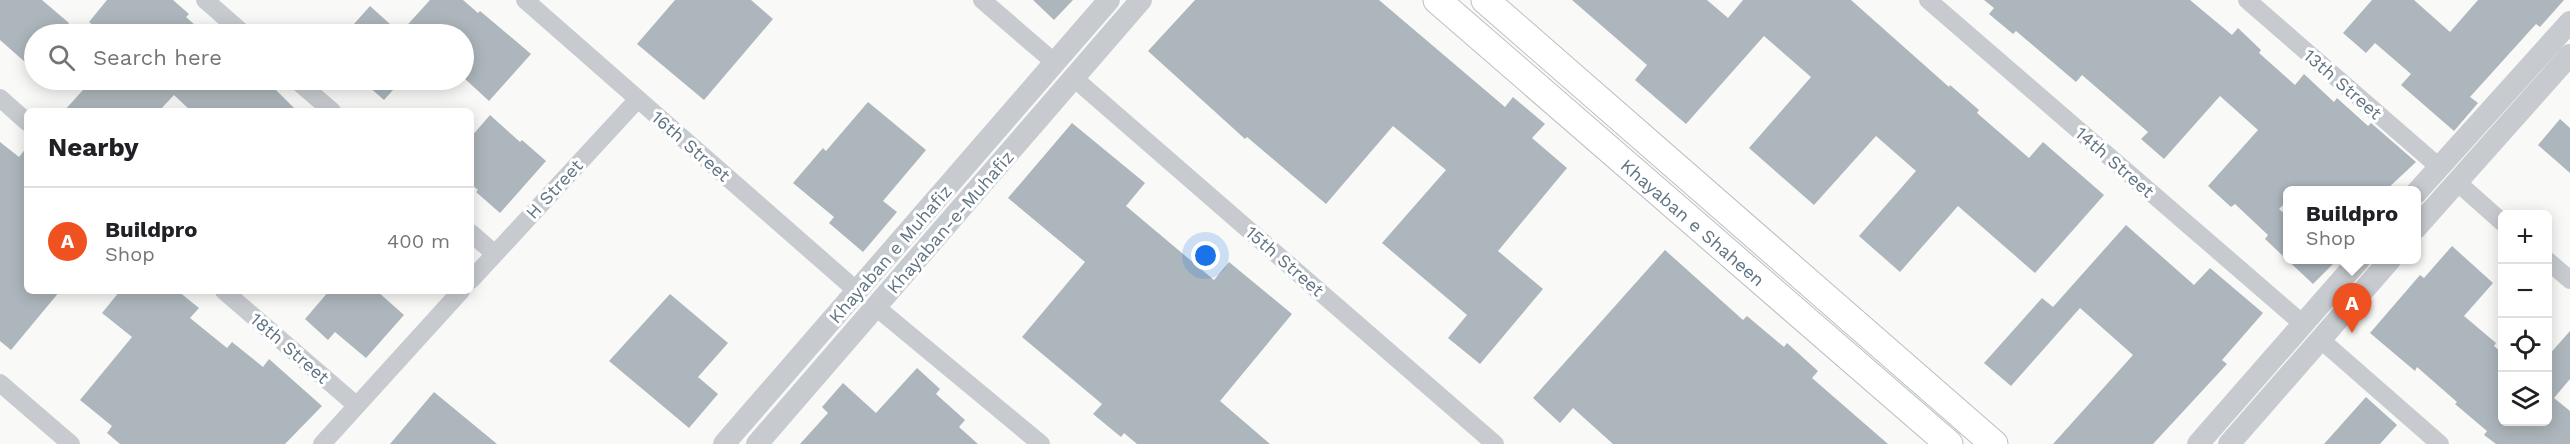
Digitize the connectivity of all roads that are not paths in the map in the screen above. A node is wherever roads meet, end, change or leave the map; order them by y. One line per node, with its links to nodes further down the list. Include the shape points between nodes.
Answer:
1 (205, 0): 11 (street)
2 (525, 0): 17 (street, 16th Street)
3 (982, 0): 13 (street)
4 (1109, 0): 13 (street)
5 (1142, 0): 14 (street, Khayaban-e-Muhafiz)
6 (1437, 0): 51 (main road, Khayaban e Shaheen)
7 (1485, 0): 52 (main road, Khayaban e Shaheen)
8 (1928, 0): 40 (street, 14th Street)
9 (2247, 0): 22 (street, 13th Street)
10 (2570, 22): 18 (street)
11 (233, 24)
12 (2570, 55): 21 (street)
13 (1054, 62): 24 (street, Khayaban e Muhafiz)
14 (1075, 79): 26 (street, Khayaban-e-Muhafiz); 50 (street, 15th Street)
15 (308, 90): 19 (street)
16 (0, 98): 20 (street)
17 (638, 99): 30 (street, H Street); 36 (street, 16th Street)
18 (2493, 107): 21 (street); 22 (street)
19 (329, 108)
20 (24, 119)
21 (2511, 121): 23 (street)
22 (2439, 167): 25 (street)
23 (2457, 182): 27 (street); 28 (street)
24 (951, 183): 26 (street); 36 (street, Khayaban e Muhafiz)
25 (2421, 187)
26 (970, 198): 39 (street, Khayaban-e-Muhafiz)
27 (2498, 218)
28 (2421, 222)
29 (474, 236): 30 (street)
30 (495, 254): 34 (street, H Street)
31 (2356, 264): 40 (street)
32 (2386, 264): 41 (street)
33 (2551, 264): 35 (street)
34 (474, 277)
35 (2570, 280)
36 (857, 291): 44 (street, Khayaban e Muhafiz)
37 (227, 294): 43 (street, 18th Street)
38 (457, 294): 43 (street)
39 (876, 307): 45 (street, Khayaban-e-Muhafiz); 49 (street)
40 (2303, 324): 53 (street)
41 (2320, 339): 54 (street); 55 (street)
42 (0, 383): 46 (street)
43 (356, 405): 47 (street)
44 (751, 413): 45 (street); 48 (street, Khayaban e Muhafiz)
45 (763, 436)
46 (71, 444)
47 (322, 444)
48 (724, 444)
49 (1041, 444)
50 (1494, 444)
51 (1949, 444)
52 (1995, 444)
53 (2198, 444)
54 (2229, 444)
55 (2440, 444)

